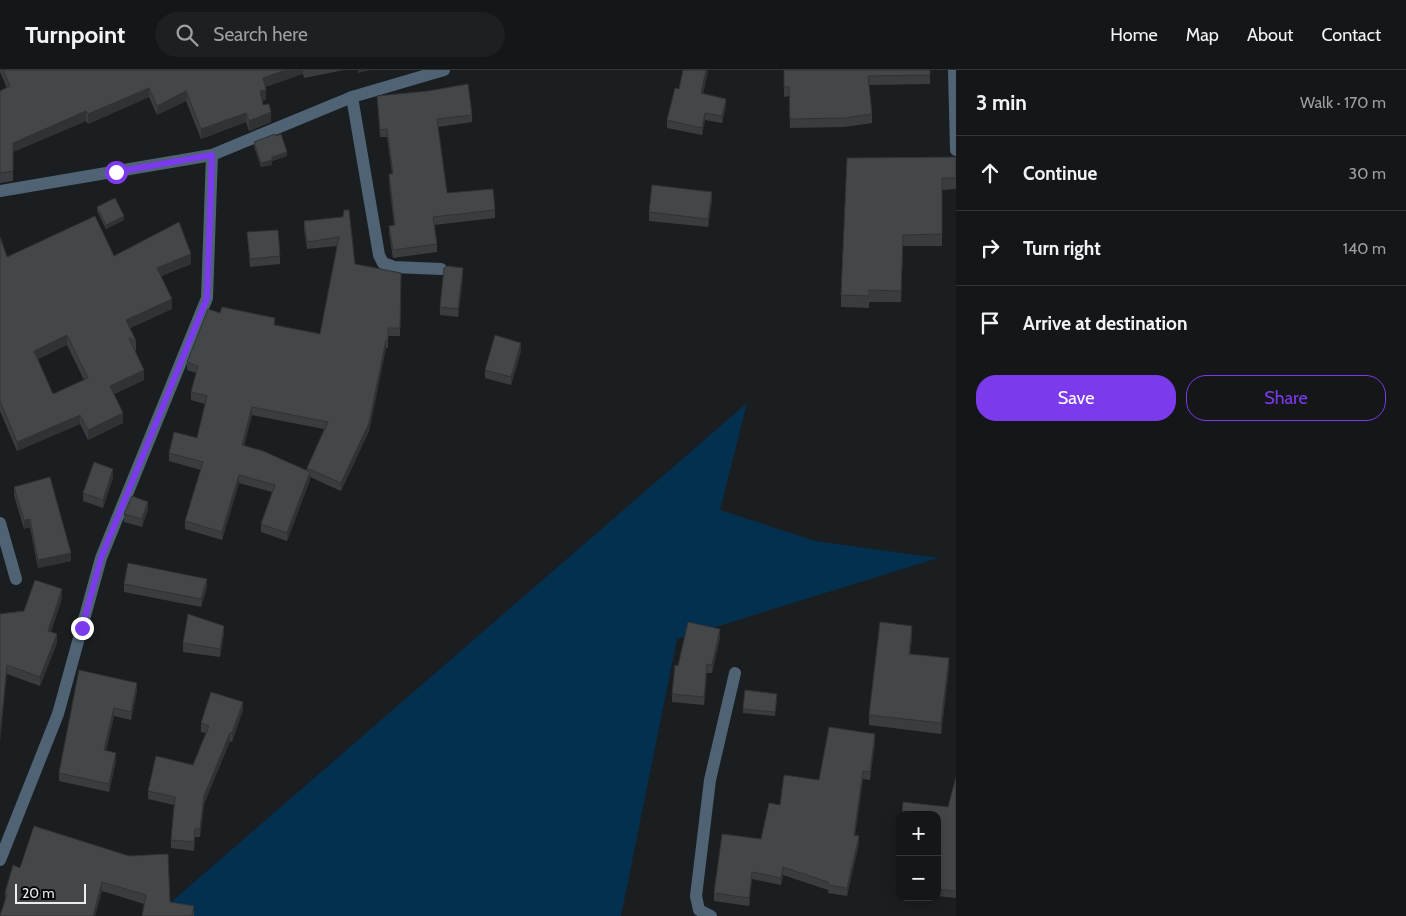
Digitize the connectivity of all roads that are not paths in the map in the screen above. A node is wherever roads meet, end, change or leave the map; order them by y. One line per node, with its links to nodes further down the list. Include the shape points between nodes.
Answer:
1 (444, 70): 3 (street)
2 (954, 70): 4 (street)
3 (352, 98): 5 (street); 7 (street, via 383,263 394,267)
4 (956, 150)
5 (212, 155): 6 (street); 11 (street, via 207,298 101,558 58,714)
6 (0, 191)
7 (441, 269)
8 (0, 523): 9 (street)
9 (16, 579)
10 (735, 673): 12 (street, via 710,780 696,896 699,910)
11 (0, 860)
12 (711, 916)

